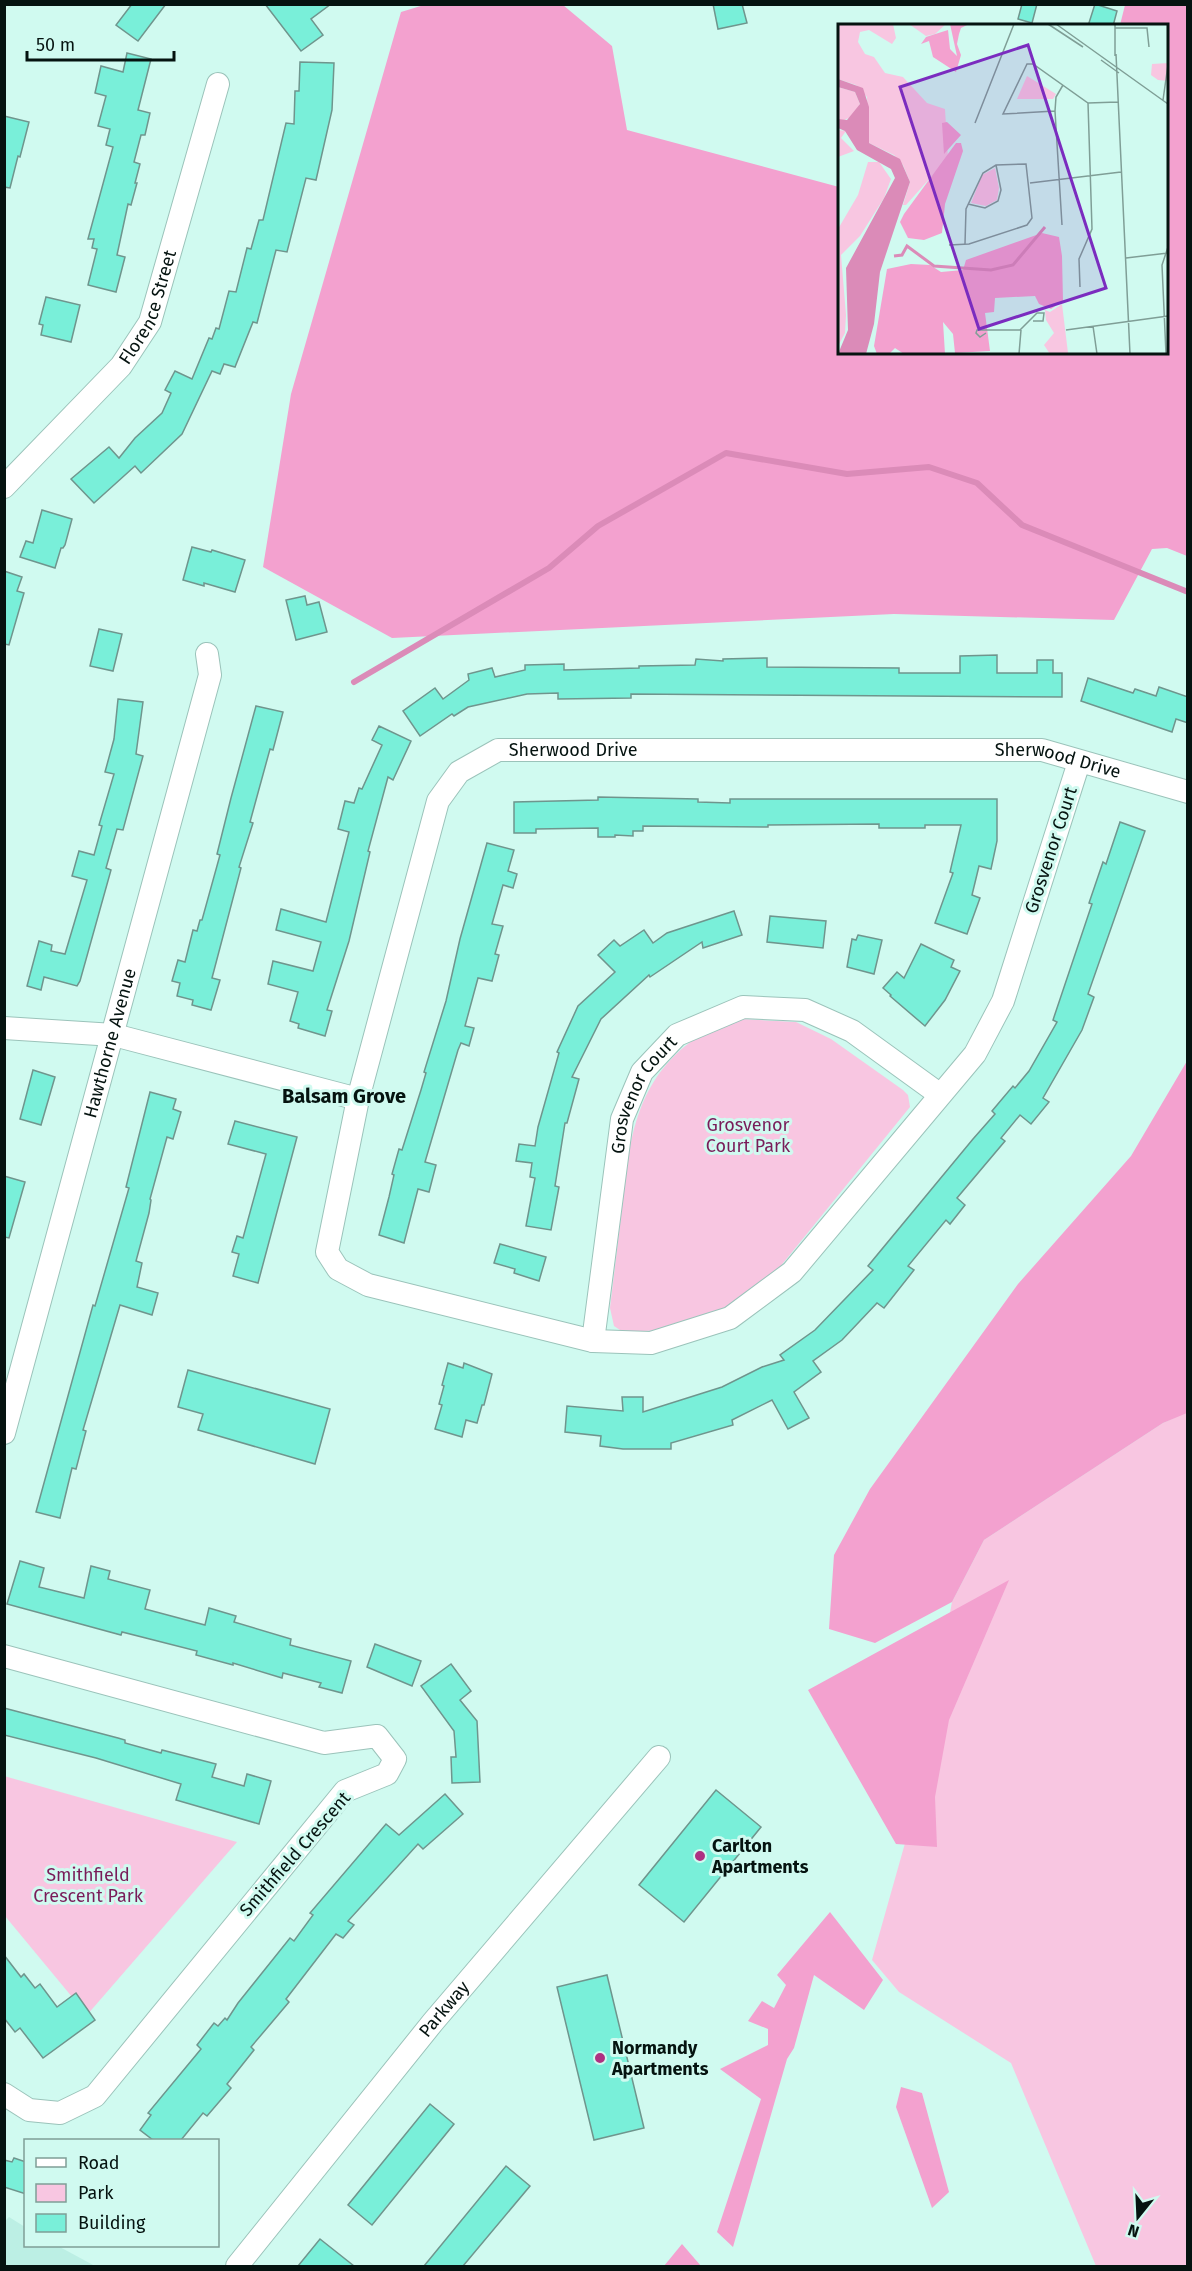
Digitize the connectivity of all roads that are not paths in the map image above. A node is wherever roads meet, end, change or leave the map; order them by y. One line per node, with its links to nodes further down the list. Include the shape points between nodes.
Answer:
1 (218, 84): 2 (street, Florence Street, via 150,322 121,366)
2 (4, 487)
3 (207, 654): 7 (street, Hawthorne Avenue, via 210,675)
4 (1079, 762): 5 (street, Sherwood Drive); 8 (street, Grosvenor Court, via 1003,1001 975,1054); 9 (street, Sherwood Drive, via 1042,750 498,750 459,772 438,801)
5 (1188, 792)
6 (4, 1028): 7 (street)
7 (114, 1035): 9 (street); 12 (street, Hawthorne Avenue)
8 (939, 1094): 11 (street, Grosvenor Court, via 792,1272 730,1318 651,1343); 11 (street, Grosvenor Court, via 852,1031 805,1010 743,1007 677,1035 642,1072 622,1119)
9 (358, 1099): 10 (street, Sherwood Drive)
10 (327, 1252): 11 (street, Grosvenor Court, via 338,1269 368,1285)
11 (593, 1341)
12 (4, 1433)
13 (4, 1656): 15 (street, Smithfield Crescent, via 324,1743 377,1736 395,1759 387,1774 345,1791 95,2096 60,2113 29,2110)
14 (659, 1757): 16 (street, Parkway, via 434,2022)
15 (4, 2094)
16 (237, 2266)

